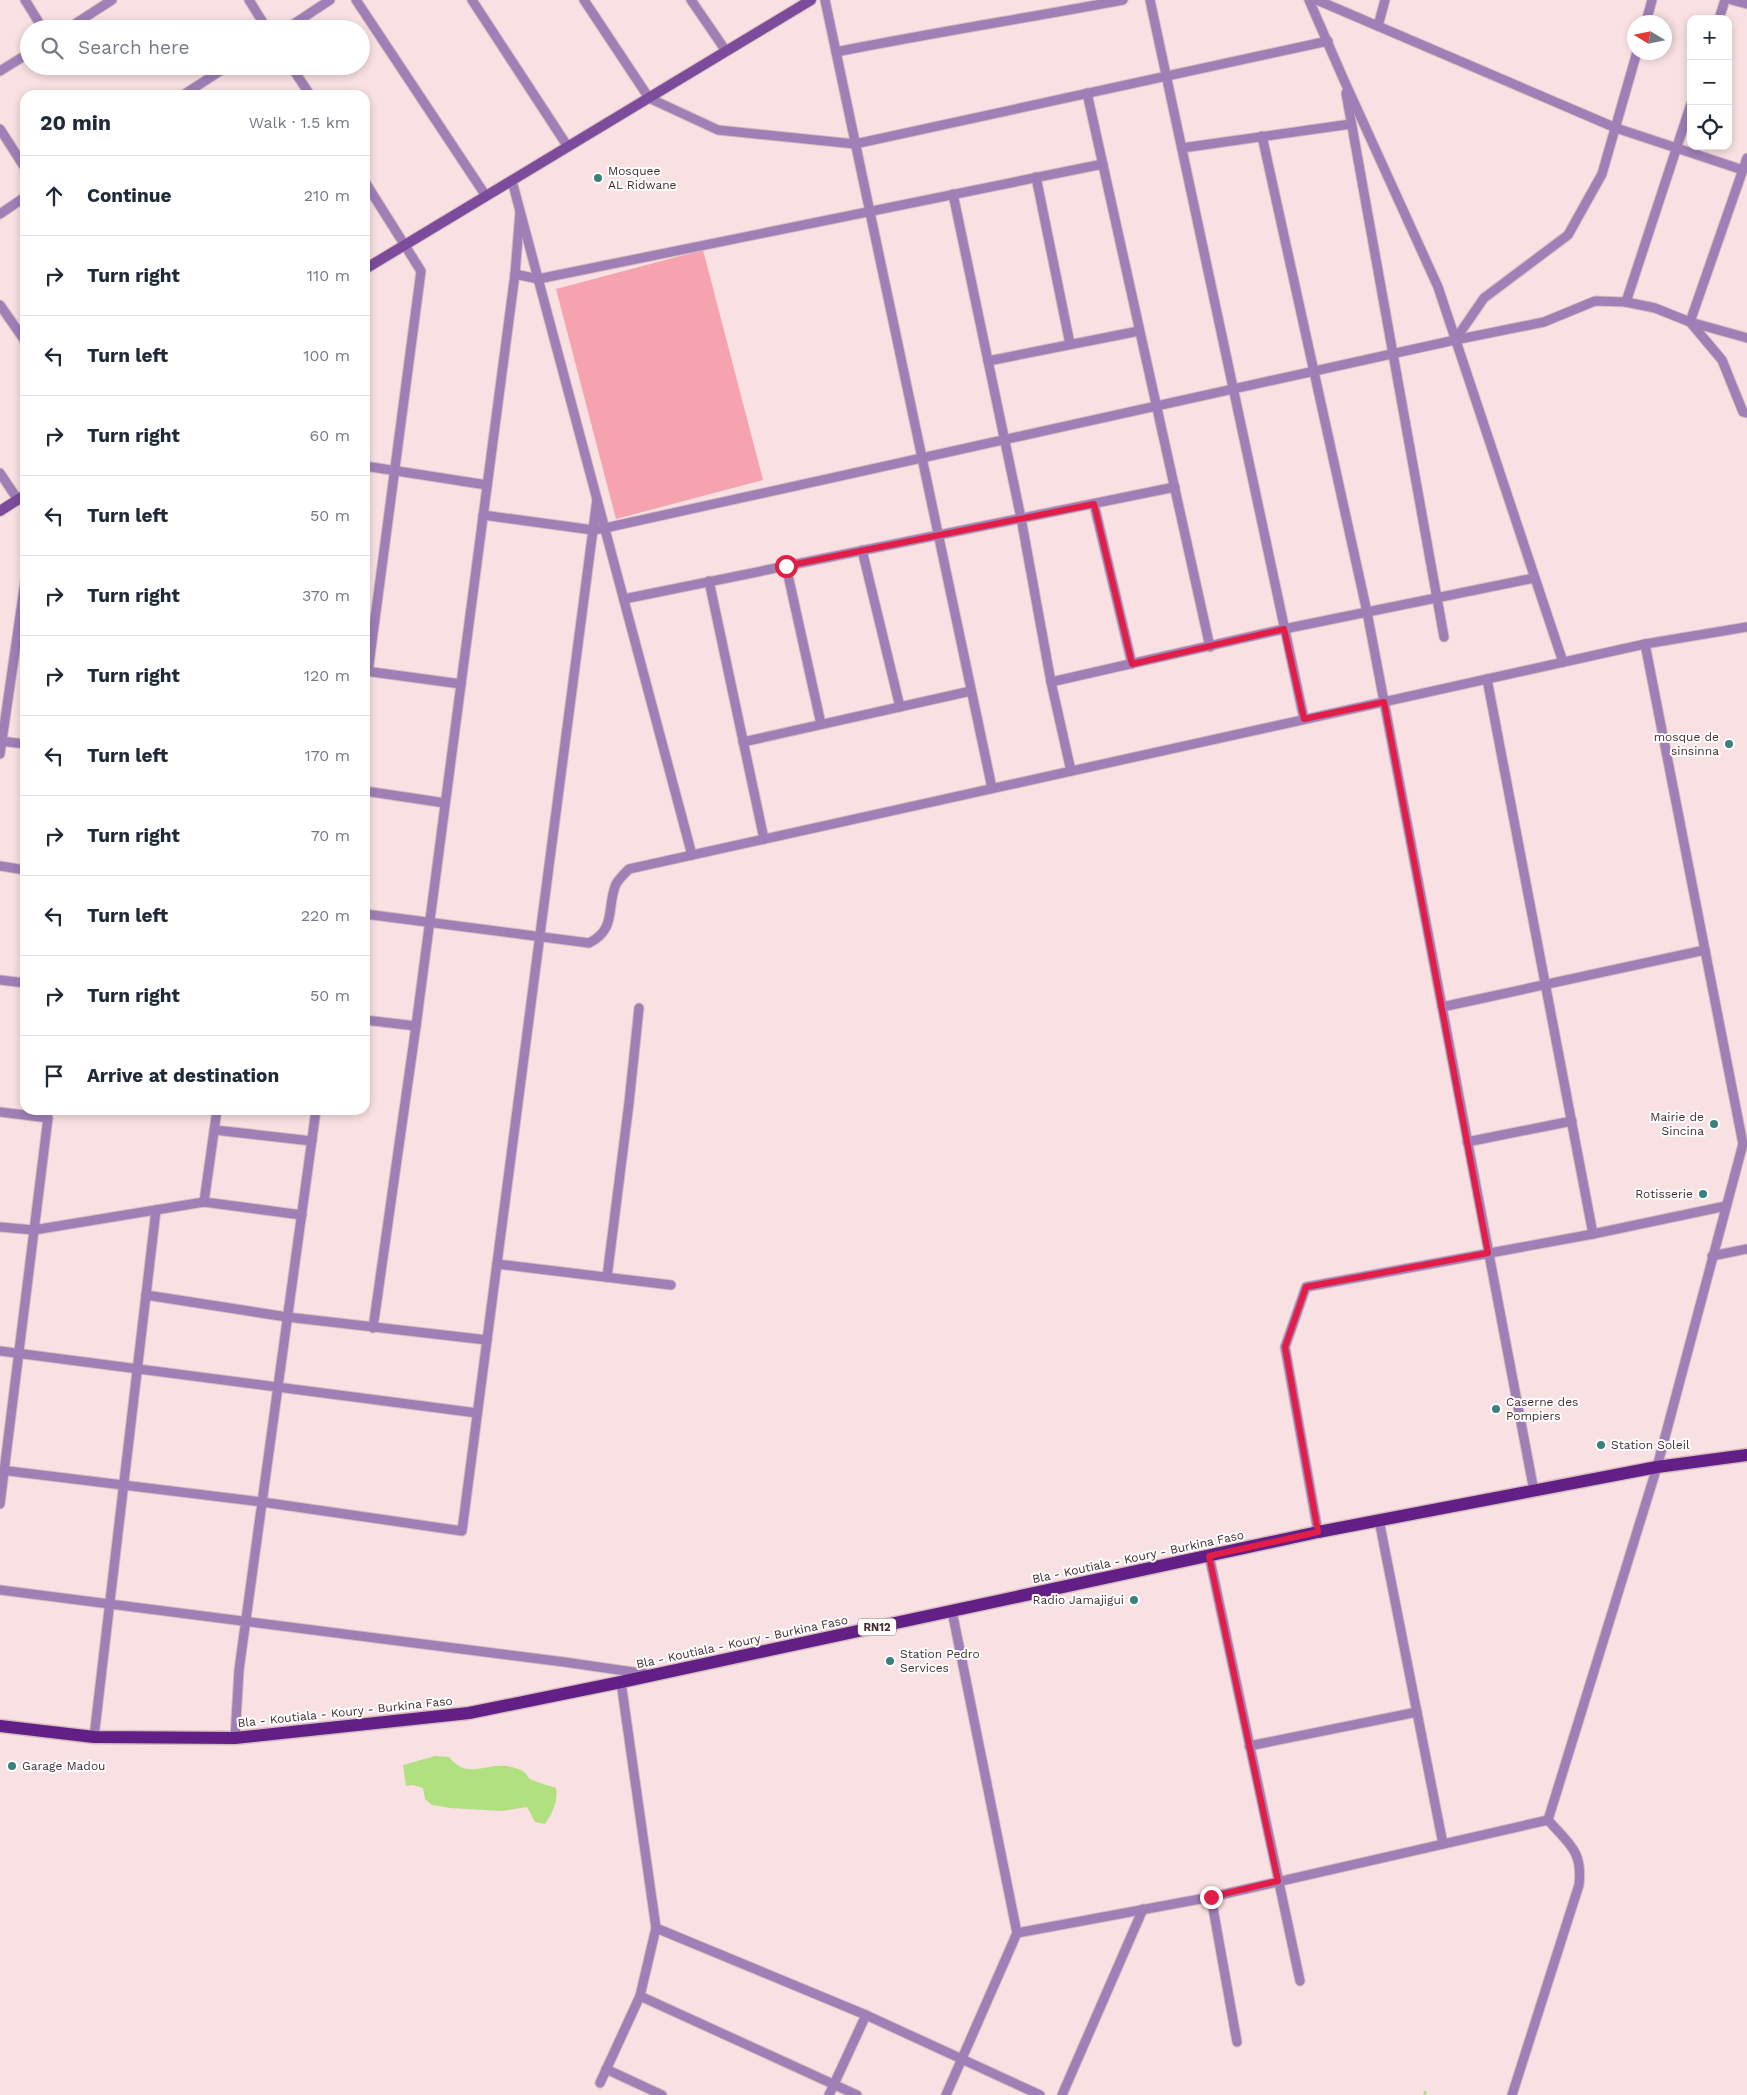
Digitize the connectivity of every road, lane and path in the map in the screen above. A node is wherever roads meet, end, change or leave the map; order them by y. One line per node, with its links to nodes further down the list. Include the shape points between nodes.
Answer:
1 (25, 0): 23 (street)
2 (112, 0): 24 (street)
3 (249, 0): 25 (street)
4 (330, 0): 26 (street)
5 (356, 0): 27 (street)
6 (472, 0): 50 (street)
7 (584, 0): 43 (street)
8 (692, 0): 31 (street)
9 (811, 0): 19 (street)
10 (825, 0): 32 (street)
11 (1123, 0): 32 (street)
12 (1150, 0): 38 (street)
13 (1310, 0): 30 (street)
14 (1317, 0): 29 (street)
15 (1385, 0): 29 (street)
16 (1652, 0): 21 (street)
17 (1725, 0): 22 (street)
18 (1732, 0): 20 (street)
19 (798, 3): 31 (street)
20 (1747, 4)
21 (1648, 15)
22 (1720, 15)
23 (37, 20)
24 (81, 20)
25 (261, 20)
26 (300, 20)
27 (369, 20)
28 (370, 21): 61 (street)
29 (1378, 26): 46 (street)
30 (1328, 41): 38 (street); 39 (street)
31 (726, 51): 43 (street)
32 (836, 52): 49 (street)
33 (20, 59): 35 (street)
34 (1636, 60): 46 (street)
35 (0, 71)
36 (216, 75): 40 (street)
37 (297, 75): 41 (street)
38 (1166, 76): 42 (street); 51 (street)
39 (1343, 78): 45 (street); 76 (street, via 1438,287)
40 (196, 90)
41 (307, 90)
42 (1087, 93): 49 (street); 55 (street)
43 (649, 98): 49 (street, via 718,130); 50 (street)
44 (1691, 105): 52 (street)
45 (1351, 124): 48 (street); 78 (street)
46 (1616, 128): 52 (street); 76 (street, via 1602,174 1568,235 1484,298)
47 (0, 129): 54 (street)
48 (1262, 136): 51 (street); 80 (street)
49 (855, 144): 63 (street)
50 (568, 147): 58 (street)
51 (1182, 148): 81 (street)
52 (1676, 148): 56 (street); 70 (street)
53 (1747, 158): 56 (street)
54 (20, 160)
55 (1102, 164): 57 (street); 73 (street)
56 (1743, 170): 72 (street)
57 (1036, 177): 60 (street); 77 (street)
58 (512, 180): 61 (street); 64 (street)
59 (370, 190): 66 (street)
60 (953, 194): 63 (street); 79 (street)
61 (486, 196): 66 (street)
62 (20, 200): 65 (street)
63 (869, 211): 69 (street); 85 (street)
64 (520, 212): 68 (street); 69 (street)
65 (0, 214)
66 (405, 245): 67 (street); 87 (street, via 421,271)
67 (370, 266)
68 (515, 274): 69 (street); 89 (street)
69 (538, 278): 93 (street)
70 (1626, 302): 72 (street, via 1655,308); 76 (street, via 1594,302 1544,322)
71 (0, 305): 74 (street)
72 (1690, 322): 75 (street); 83 (street, via 1722,360 1743,412)
73 (1139, 331): 77 (street); 82 (street)
74 (20, 334)
75 (1747, 338)
76 (1455, 340): 78 (street); 103 (street)
77 (1070, 344): 79 (street)
78 (1393, 353): 80 (street); 105 (street)
79 (988, 361): 84 (street)
80 (1314, 371): 81 (street); 107 (street)
81 (1233, 389): 82 (street); 109 (street)
82 (1156, 406): 84 (street); 90 (street)
83 (1747, 414)
84 (1004, 440): 85 (street); 97 (street)
85 (922, 458): 98 (street); 100 (street)
86 (370, 467): 87 (street)
87 (395, 470): 89 (street); 112 (street)
88 (0, 473): 91 (street)
89 (487, 485): 96 (street)
90 (1174, 487): 94 (street); 114 (street)
91 (20, 496)
92 (20, 498): 95 (street)
93 (597, 499): 98 (street); 99 (street)
94 (1094, 504): 97 (street); 116 (street)
95 (0, 511)
96 (484, 515): 99 (street); 120 (street)
97 (1020, 518): 100 (street); 119 (street)
98 (605, 528): 99 (street); 106 (street)
99 (593, 530): 140 (street)
100 (938, 535): 101 (street); 121 (street)
101 (862, 550): 102 (street); 123 (street)
102 (786, 566): 104 (street); 125 (street)
103 (1534, 578): 105 (street); 115 (street)
104 (709, 581): 106 (street); 127 (street)
105 (1438, 598): 107 (street); 111 (street)
106 (624, 599): 135 (street)
107 (1367, 612): 109 (street); 122 (street)
108 (1747, 628): 113 (street)
109 (1284, 629): 114 (street); 124 (street)
110 (20, 637): 126 (street)
111 (1444, 637)
112 (370, 643)
113 (1644, 644): 115 (street); 141 (street)
114 (1210, 647): 116 (street)
115 (1563, 662): 118 (street)
116 (1132, 664): 119 (street)
117 (370, 672): 120 (street)
118 (1487, 679): 122 (street); 144 (street)
119 (1051, 682): 130 (street)
120 (461, 684): 133 (street)
121 (971, 691): 123 (street); 131 (street)
122 (1384, 702): 124 (street); 145 (street)
123 (900, 707): 125 (street)
124 (1304, 719): 130 (street)
125 (821, 724): 127 (street)
126 (1, 741): 128 (street); 129 (street)
127 (743, 742): 134 (street)
128 (20, 743)
129 (0, 754)
130 (1070, 771): 131 (street)
131 (992, 788): 134 (street)
132 (370, 792): 133 (street)
133 (446, 803): 139 (street)
134 (764, 839): 135 (street)
135 (692, 855): 140 (street, via 629,869 616,883 607,925 601,936 589,943)
136 (0, 866): 137 (street)
137 (20, 869)
138 (370, 915): 139 (street)
139 (430, 924): 140 (street); 148 (street)
140 (540, 937): 169 (street)
141 (1705, 950): 144 (street); 158 (street)
142 (0, 980): 143 (street)
143 (20, 982)
144 (1546, 984): 145 (street); 154 (street)
145 (1442, 1007): 157 (street)
146 (639, 1008): 170 (street)
147 (370, 1021): 148 (street)
148 (416, 1026): 174 (street)
149 (0, 1112): 150 (street)
150 (20, 1114)
151 (24, 1115): 164 (street, via 48,1118)
152 (216, 1115): 155 (street)
153 (315, 1115): 156 (street)
154 (1572, 1122): 157 (street); 165 (street)
155 (214, 1130): 156 (street); 159 (street)
156 (312, 1141): 162 (street)
157 (1467, 1142): 167 (street)
158 (1745, 1144): 160 (street)
159 (204, 1202): 161 (street); 162 (street)
160 (1726, 1206): 165 (street); 168 (street)
161 (156, 1210): 164 (street); 172 (street)
162 (302, 1215): 173 (street)
163 (0, 1227): 164 (street)
164 (34, 1230): 177 (street)
165 (1593, 1234): 167 (street)
166 (1747, 1249): 168 (street)
167 (1488, 1253): 185 (street); 189 (street, via 1306,1287 1285,1347)
168 (1712, 1256): 182 (street)
169 (497, 1264): 170 (street); 175 (street)
170 (607, 1277): 171 (street)
171 (670, 1285)
172 (146, 1296): 173 (street); 178 (street)
173 (287, 1317): 174 (street); 179 (street)
174 (374, 1328): 175 (street)
175 (487, 1340): 180 (street)
176 (0, 1351): 177 (street)
177 (19, 1354): 178 (street); 183 (street)
178 (137, 1368): 179 (street); 184 (street)
179 (278, 1386): 180 (street); 186 (street)
180 (477, 1413): 186 (street, via 462,1531)
181 (1747, 1455): 182 (main road, Bla - Koutiala - Koury - Burkina Faso / RN12)
182 (1656, 1468): 185 (main road, Bla - Koutiala - Koury - Burkina Faso / RN12); 202 (street)
183 (2, 1471): 184 (street); 187 (street)
184 (123, 1486): 186 (street); 192 (street)
185 (1534, 1491): 188 (main road, Bla - Koutiala - Koury - Burkina Faso / RN12)
186 (262, 1502): 194 (street)
187 (0, 1504)
188 (1379, 1520): 189 (main road, Bla - Koutiala - Koury - Burkina Faso / RN12); 197 (street)
189 (1318, 1532): 190 (main road, Bla - Koutiala - Koury - Burkina Faso / RN12)
190 (1209, 1556): 193 (main road, Bla - Koutiala - Koury - Burkina Faso / RN12); 201 (street)
191 (0, 1590): 192 (street)
192 (109, 1604): 194 (street); 199 (street)
193 (952, 1610): 195 (main road, Bla - Koutiala - Koury - Burkina Faso / RN12); 208 (street)
194 (246, 1621): 195 (street); 200 (street)
195 (652, 1675): 196 (main road, Bla - Koutiala - Koury - Burkina Faso / RN12)
196 (621, 1682): 200 (main road, Bla - Koutiala - Koury - Burkina Faso / RN12, via 469,1712); 207 (street)
197 (1417, 1712): 201 (street); 203 (street)
198 (0, 1726): 199 (main road, Bla - Koutiala - Koury - Burkina Faso / RN12)
199 (94, 1737): 200 (main road, Bla - Koutiala - Koury - Burkina Faso / RN12)
200 (235, 1738)
201 (1249, 1746): 204 (street)
202 (1548, 1820): 203 (street); 223 (street, via 1576,1851 1579,1885)
203 (1443, 1844): 204 (street)
204 (1278, 1881): 205 (street); 209 (street)
205 (1211, 1897): 206 (street); 212 (street)
206 (1143, 1909): 208 (street); 222 (street)
207 (656, 1928): 210 (street); 211 (street)
208 (1017, 1933): 213 (street)
209 (1300, 1981)
210 (640, 1996): 214 (street); 216 (street)
211 (866, 2015): 213 (street); 216 (street)
212 (1237, 2042)
213 (961, 2059): 220 (street); 221 (street)
214 (606, 2069): 215 (street); 217 (street)
215 (600, 2083)
216 (834, 2085): 218 (street); 219 (street)
217 (662, 2095)
218 (829, 2095)
219 (857, 2095)
220 (946, 2095)
221 (1040, 2095)
222 (1062, 2095)
223 (1512, 2095)

